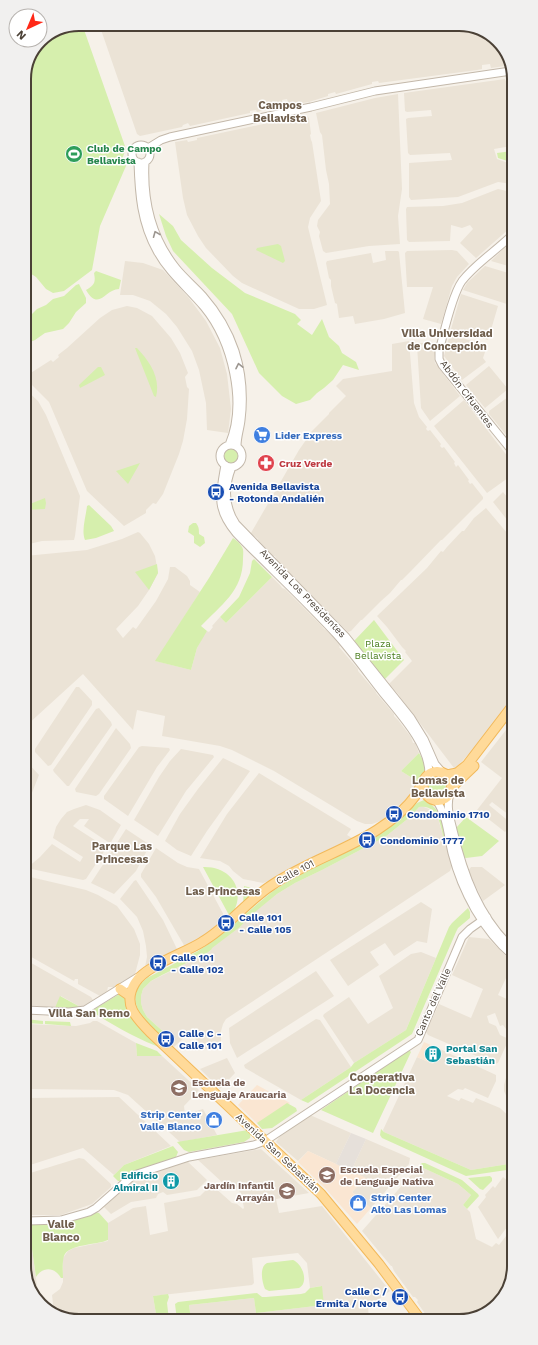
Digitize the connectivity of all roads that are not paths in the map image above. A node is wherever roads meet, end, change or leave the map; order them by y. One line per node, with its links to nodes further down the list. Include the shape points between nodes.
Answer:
1 (506, 73): 2 (street, via 375,90 311,107 170,137)
2 (148, 148): 3 (street, via 148,160); 3 (street, via 140,144 134,148 132,156 134,160)
3 (141, 162): 5 (street, via 140,203 153,242 168,268 210,314 229,355 234,374 236,400); 6 (street, one-way to 3, via 242,391 236,352 214,310 177,269 159,240 146,200)
4 (507, 239): 7 (street, Abdón Cifuentes, via 467,275 459,286 439,351 442,365)
5 (229, 445): 6 (street); 8 (street, via 223,448 220,454)
6 (237, 446): 9 (street, via 242,458 238,465)
7 (507, 446)
8 (225, 465): 9 (street); 10 (street, via 220,495 222,510 229,524)
9 (232, 467): 10 (street, via 227,487 227,506)
10 (243, 536): 13 (street, Avenida Los Presidentes, via 345,644 409,726 422,749); 14 (street, Avenida Los Presidentes, via 317,605 346,637 411,718 435,764)
11 (507, 713): 14 (main road, via 467,765 457,773)
12 (507, 724): 16 (main road)
13 (429, 774): 14 (main road, via 437,771); 15 (main road)
14 (444, 774): 16 (main road, via 450,779)
15 (423, 782): 17 (main road, via 424,793); 18 (main road, Calle 101)
16 (451, 790): 17 (main road, via 444,798); 19 (street, via 448,808 459,855)
17 (433, 799): 18 (main road); 19 (street, via 442,812 461,880 472,904)
18 (412, 800): 22 (main road, Calle 101, via 380,828 277,882 209,938)
19 (485, 919): 20 (street); 21 (street, via 496,939); 26 (street, Canto del Valle, via 462,937 418,1040)
20 (507, 942)
21 (507, 950)
22 (141, 976): 23 (street); 24 (main road)
23 (120, 989): 24 (main road); 25 (street, via 81,1011)
24 (130, 996): 26 (main road, Avenida San Sebastián, via 132,1009 140,1022)
25 (31, 1010)
26 (265, 1141): 27 (street, Canto del Valle, via 188,1157 134,1175 89,1212 61,1220); 28 (main road, Avenida San Sebastián, via 329,1202)
27 (31, 1221)
28 (416, 1314)

